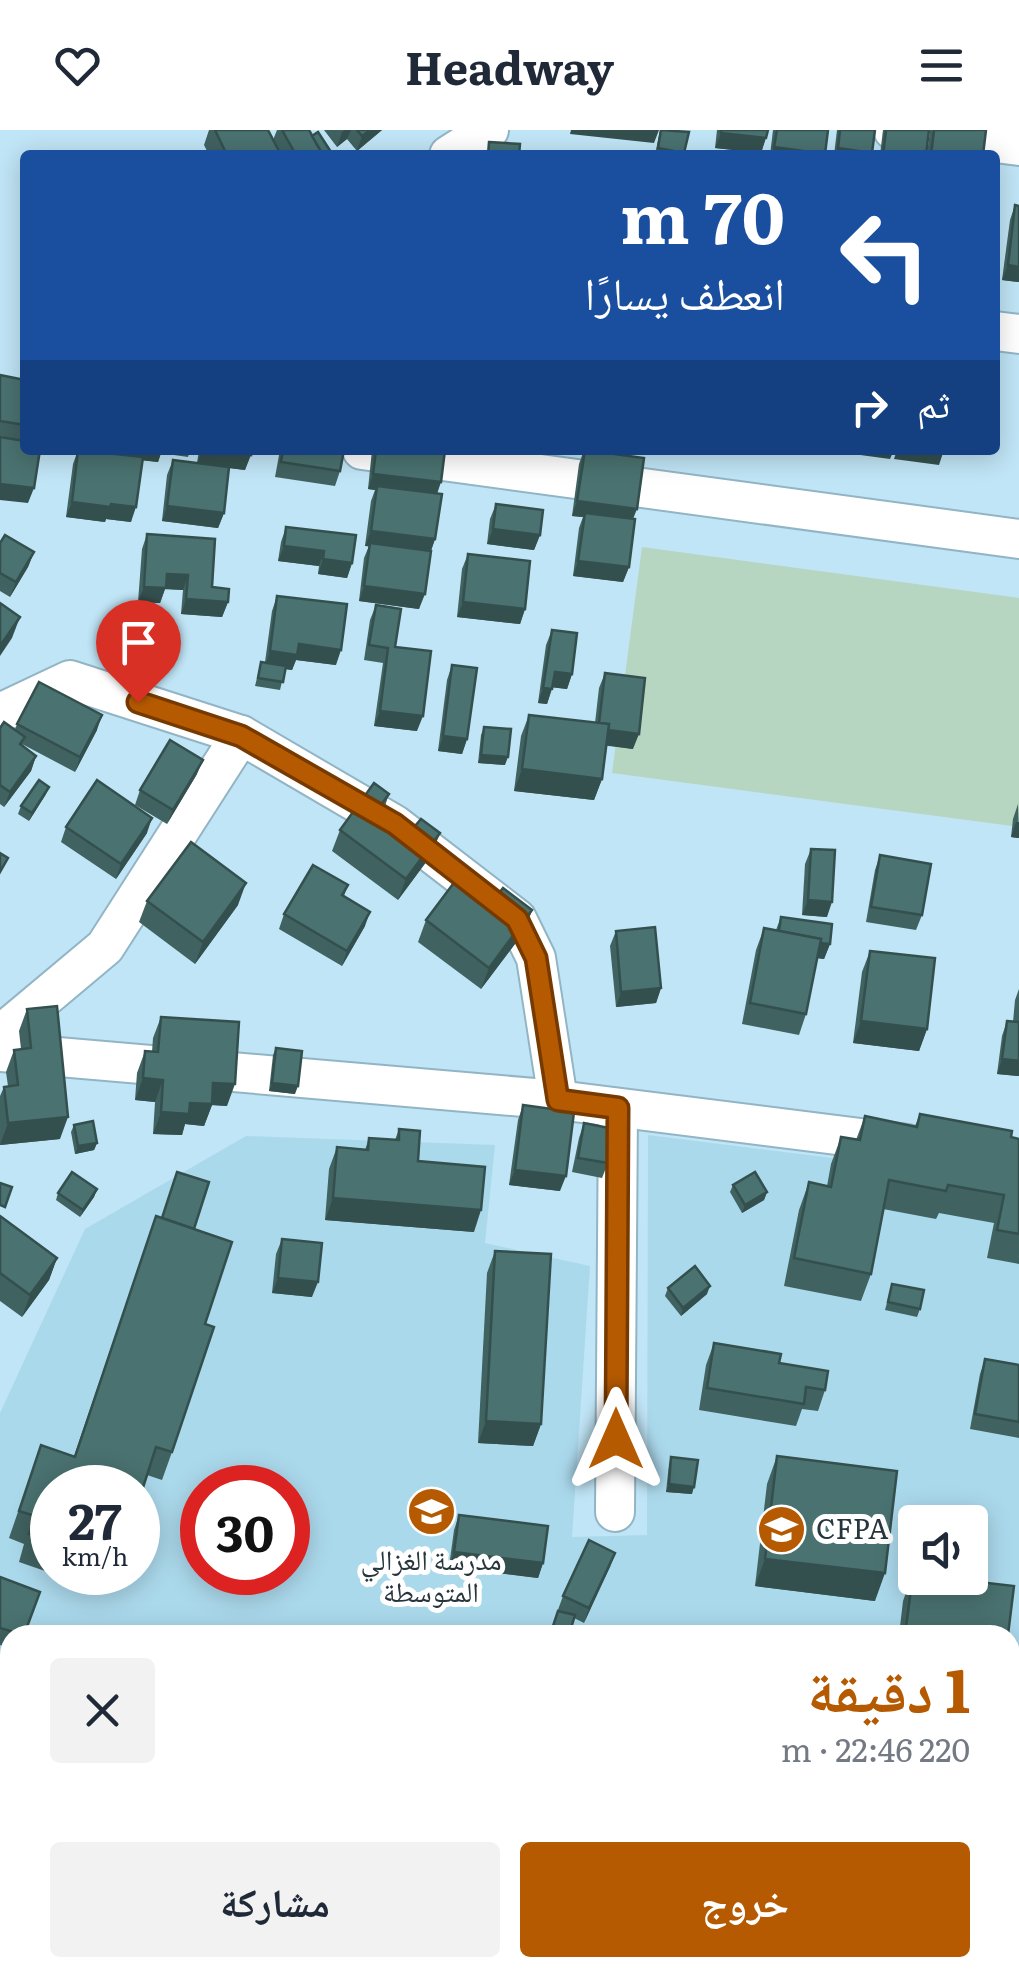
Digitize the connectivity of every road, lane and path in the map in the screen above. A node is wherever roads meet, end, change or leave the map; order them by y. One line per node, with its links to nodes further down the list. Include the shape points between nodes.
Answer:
1 (489, 130): 4 (street)
2 (893, 130): 3 (street)
3 (1019, 146)
4 (457, 150)
5 (398, 455): 6 (street)
6 (1019, 540)
7 (0, 713): 8 (street, via 70,680)
8 (241, 736): 9 (street, via 104,947); 11 (street, via 395,824 517,919 536,958)
9 (0, 1035)
10 (0, 1052): 11 (street)
11 (558, 1100): 12 (street)
12 (618, 1108): 13 (street); 14 (street)
13 (943, 1148)
14 (615, 1512)

